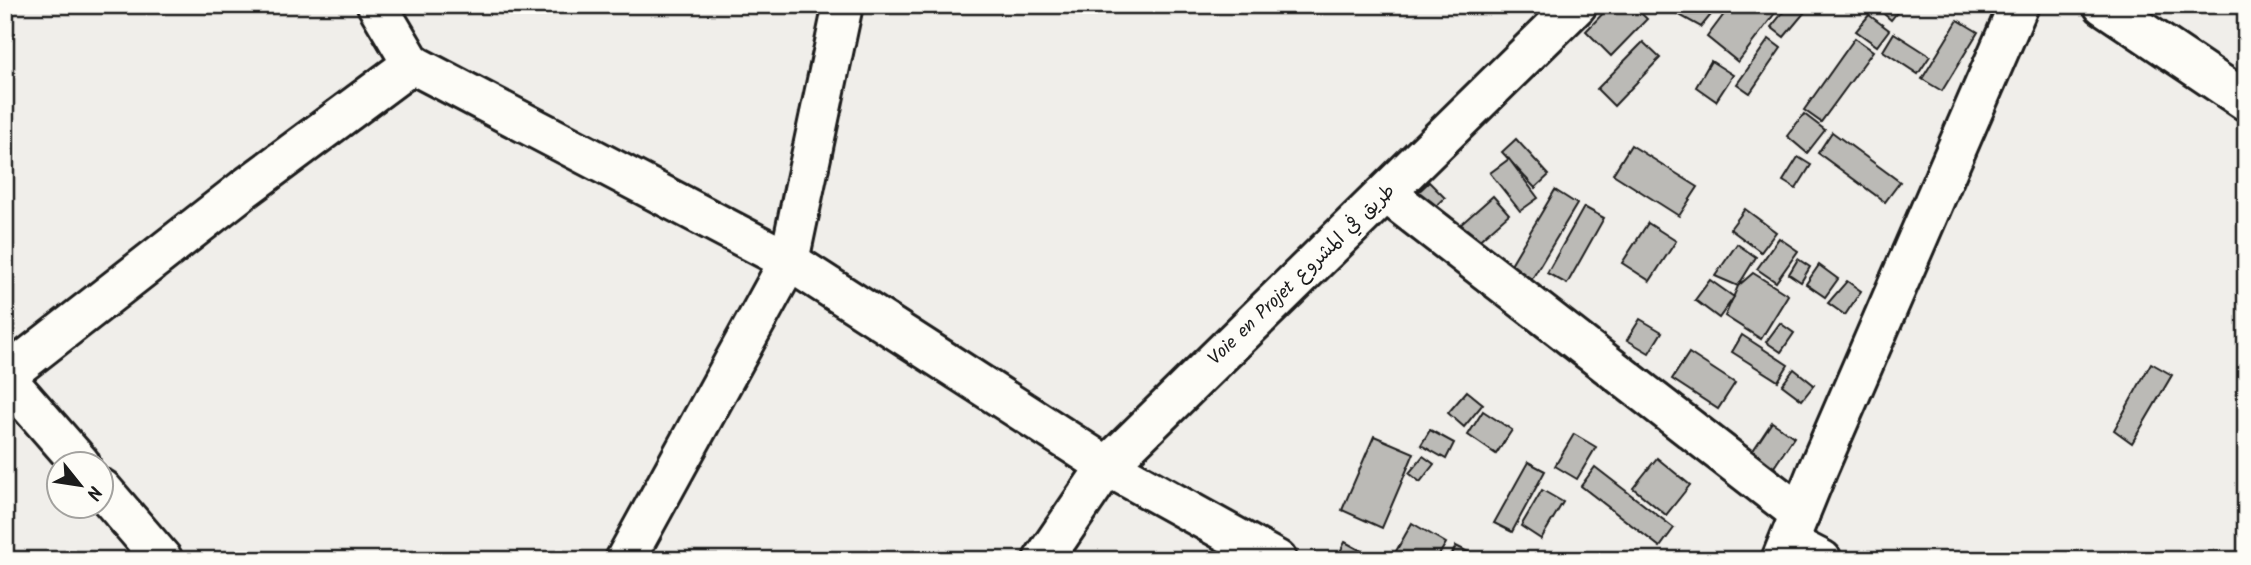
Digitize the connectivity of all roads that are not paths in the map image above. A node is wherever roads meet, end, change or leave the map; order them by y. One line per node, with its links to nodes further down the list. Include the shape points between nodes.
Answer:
1 (377, 5): 6 (street)
2 (843, 5): 9 (street)
3 (1577, 5): 8 (street, Voie en Projet طريق في المشروع)
4 (2019, 5): 14 (street)
5 (2103, 5): 7 (street)
6 (412, 64): 9 (street); 10 (street)
7 (2246, 101)
8 (1385, 193): 12 (street, Voie en Projet طريق في المشروع); 14 (street)
9 (789, 261): 12 (street); 16 (street)
10 (5, 377): 11 (street)
11 (67, 449)
12 (1107, 466): 17 (street, Voie en Projet طريق في المشروع); 18 (street)
13 (116, 505): 15 (street)
14 (1790, 539): 19 (street)
15 (163, 560)
16 (625, 560)
17 (1043, 560)
18 (1277, 560)
19 (1822, 560)

